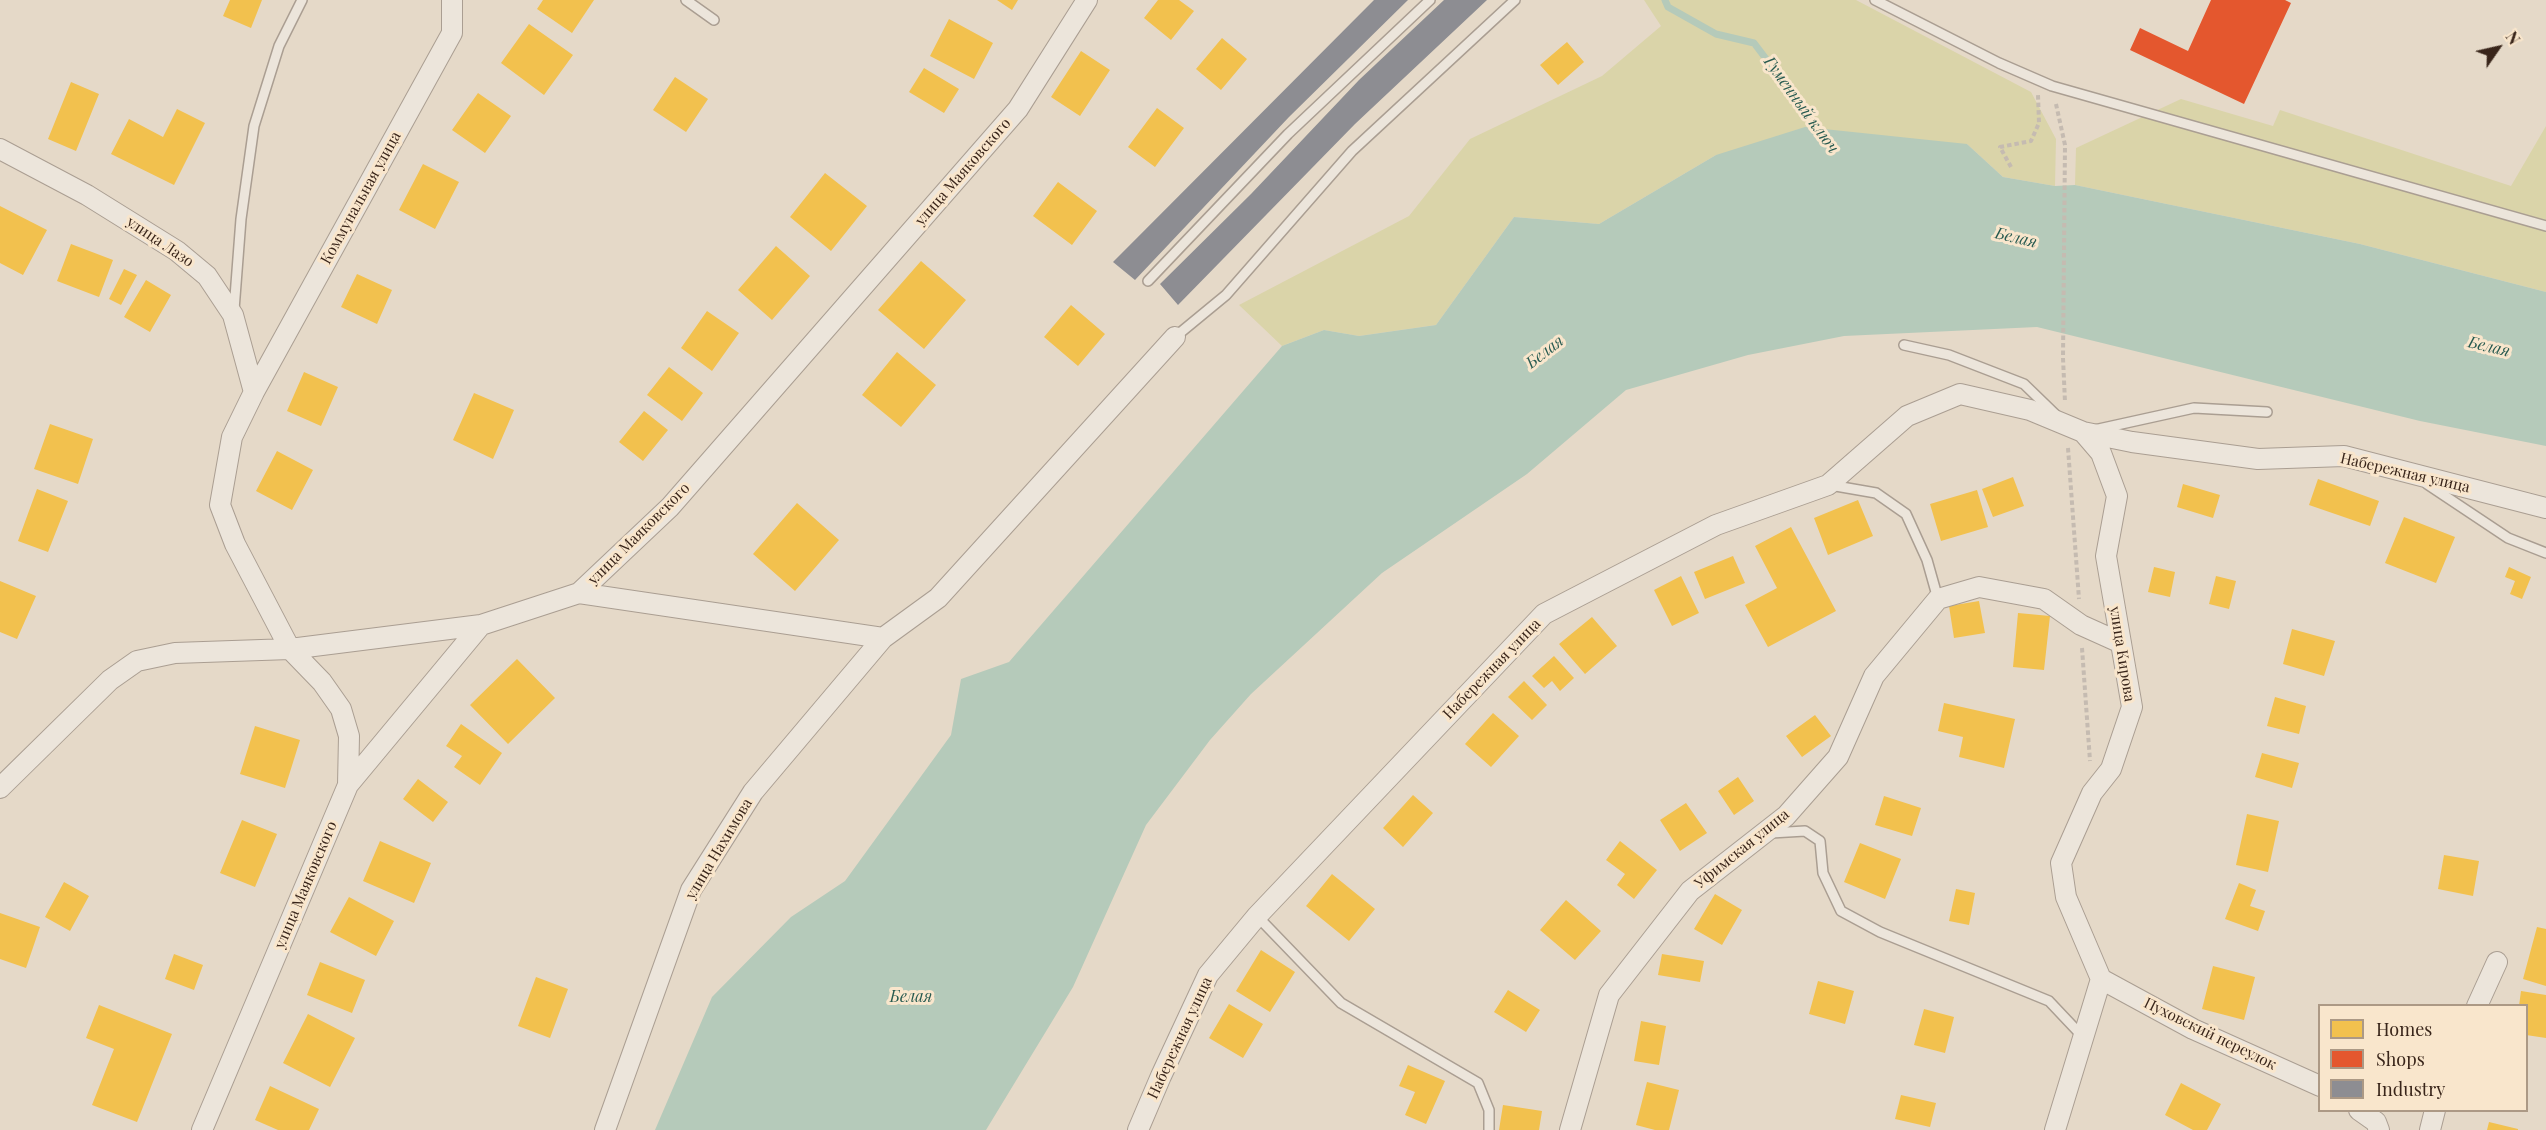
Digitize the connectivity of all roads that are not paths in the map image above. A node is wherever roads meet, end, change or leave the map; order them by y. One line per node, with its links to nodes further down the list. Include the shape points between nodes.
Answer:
1 (302, 0): 12 (lane, via 279,46 254,126)
2 (452, 0): 15 (street, Коммунальная улица, via 452,33)
3 (686, 0): 8 (lane)
4 (1087, 0): 23 (street, улица Маяковского, via 1018,109 670,507)
5 (1430, 0): 11 (lane, via 1288,134)
6 (1515, 0): 13 (lane, via 1352,151 1226,295)
7 (1875, 0): 10 (lane, via 2052,86)
8 (714, 20)
9 (0, 149): 12 (street, улица Лазо, via 87,195 177,251 207,276)
10 (2546, 226)
11 (1148, 281)
12 (233, 315): 15 (street, улица Лазо)
13 (1174, 337): 26 (street, улица Нахимова, via 938,598)
14 (1904, 345): 18 (lane, via 1949,355 2024,384)
15 (254, 392): 28 (street, Коммунальная улица, via 232,437 220,506 234,544)
16 (2030, 410): 18 (street, улица Кирова); 20 (street, Набережная улица, via 1960,394 1908,416)
17 (2266, 412): 18 (lane, via 2194,408)
18 (2075, 428): 19 (street, Набережная улица, via 2132,442 2258,459 2344,456); 27 (street, улица Кирова, via 2101,453 2117,496 2106,556)
19 (2410, 473): 21 (street, Набережная улица); 22 (lane, via 2508,538)
20 (1828, 485): 24 (lane, via 1876,493 1906,514 1927,560); 32 (street, Набережная улица, via 1716,525 1544,614)
21 (2546, 508)
22 (2546, 553)
23 (579, 593): 25 (street, улица Маяковского); 26 (street)
24 (1938, 599): 27 (street, via 1979,587 2044,599 2081,625); 31 (street, Уфимская улица, via 1875,676 1838,757 1786,816)
25 (481, 625): 28 (street); 29 (street, улица Маяковского)
26 (883, 638): 41 (street, улица Нахимова, via 753,792 691,890)
27 (2121, 643): 34 (street, улица Кирова, via 2132,707 2111,769 2092,794 2061,863 2066,897)
28 (290, 649): 29 (street, Коммунальная улица, via 322,682 341,710 349,736); 30 (street, via 175,653 137,661 110,680)
29 (348, 785): 40 (street, улица Маяковского)
30 (0, 788)
31 (1764, 833): 36 (lane, via 1805,831 1820,841 1823,873 1841,911 1880,932 2049,1001); 44 (street, Уфимская улица, via 1690,891 1609,995)
32 (1257, 916): 42 (street, Набережная улица, via 1208,975); 43 (lane, via 1341,1003 1479,1083 1489,1110)
33 (2497, 962): 35 (street)
34 (2101, 979): 36 (street); 37 (street, Пуховский переулок, via 2193,1029)
35 (2477, 1004)
36 (2083, 1038): 45 (street)
37 (2318, 1086)
38 (2362, 1112): 46 (street, via 2376,1122)
39 (2435, 1112): 47 (street)
40 (201, 1130)
41 (605, 1130)
42 (1138, 1130)
43 (1490, 1130)
44 (1570, 1130)
45 (2055, 1130)
46 (2379, 1130)
47 (2430, 1130)

